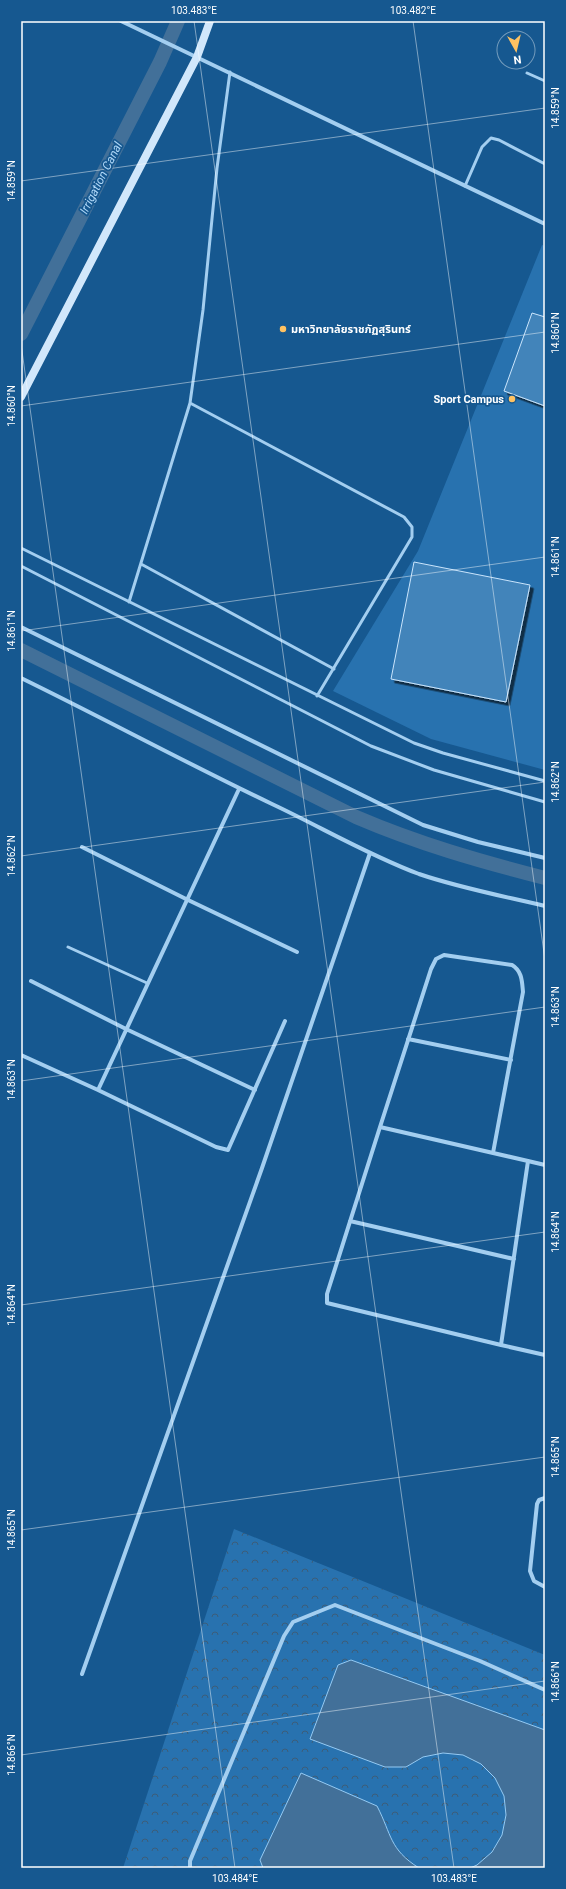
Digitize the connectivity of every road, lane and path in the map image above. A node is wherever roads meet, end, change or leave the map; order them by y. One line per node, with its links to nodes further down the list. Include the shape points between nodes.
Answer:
1 (121, 21): 3 (street)
2 (210, 21): 3 (street)
3 (197, 57): 4 (street); 10 (street)
4 (230, 72): 8 (street); 11 (lane, via 217,168 204,310)
5 (527, 73): 6 (lane)
6 (545, 81)
7 (545, 164): 8 (lane, via 491,138 482,147)
8 (465, 186): 9 (street)
9 (545, 224)
10 (21, 397)
11 (190, 403): 13 (lane); 17 (lane, via 404,517 412,527 412,537)
12 (21, 548): 15 (lane)
13 (141, 564): 15 (lane); 17 (lane)
14 (21, 566): 22 (lane, via 371,746 434,770)
15 (129, 602): 19 (lane)
16 (21, 627): 25 (street, via 423,825 478,842)
17 (334, 669): 19 (lane)
18 (21, 678): 21 (street)
19 (317, 696): 20 (lane, via 414,743)
20 (545, 781)
21 (239, 789): 24 (street); 26 (street)
22 (545, 802)
23 (82, 847): 26 (street)
24 (370, 853): 27 (street, via 433,878); 49 (street, via 262,1168)
25 (545, 858)
26 (186, 899): 29 (street); 31 (street)
27 (545, 906)
28 (68, 947): 31 (lane)
29 (298, 952)
30 (31, 981): 33 (street)
31 (147, 983): 33 (street)
32 (285, 1020): 38 (street)
33 (126, 1029): 37 (street); 38 (street)
34 (408, 1039): 36 (street); 36 (street, via 436,959 444,955 512,965 518,968 522,977 523,992); 39 (street)
35 (21, 1055): 37 (street)
36 (511, 1060): 40 (street)
37 (98, 1090): 38 (street, via 226,1151 229,1150)
38 (255, 1090)
39 (380, 1127): 40 (street); 43 (street)
40 (493, 1153): 41 (street)
41 (528, 1161): 42 (street); 44 (street)
42 (545, 1165)
43 (350, 1221): 44 (street); 45 (street, via 327,1294 327,1303)
44 (514, 1259): 45 (street)
45 (501, 1345): 46 (street)
46 (545, 1355)
47 (545, 1498): 48 (street, via 536,1504 530,1571 534,1581)
48 (545, 1587)
49 (82, 1674)
50 (545, 1690): 51 (street, via 480,1661 335,1605 293,1622 284,1636 193,1853)
51 (190, 1868)

